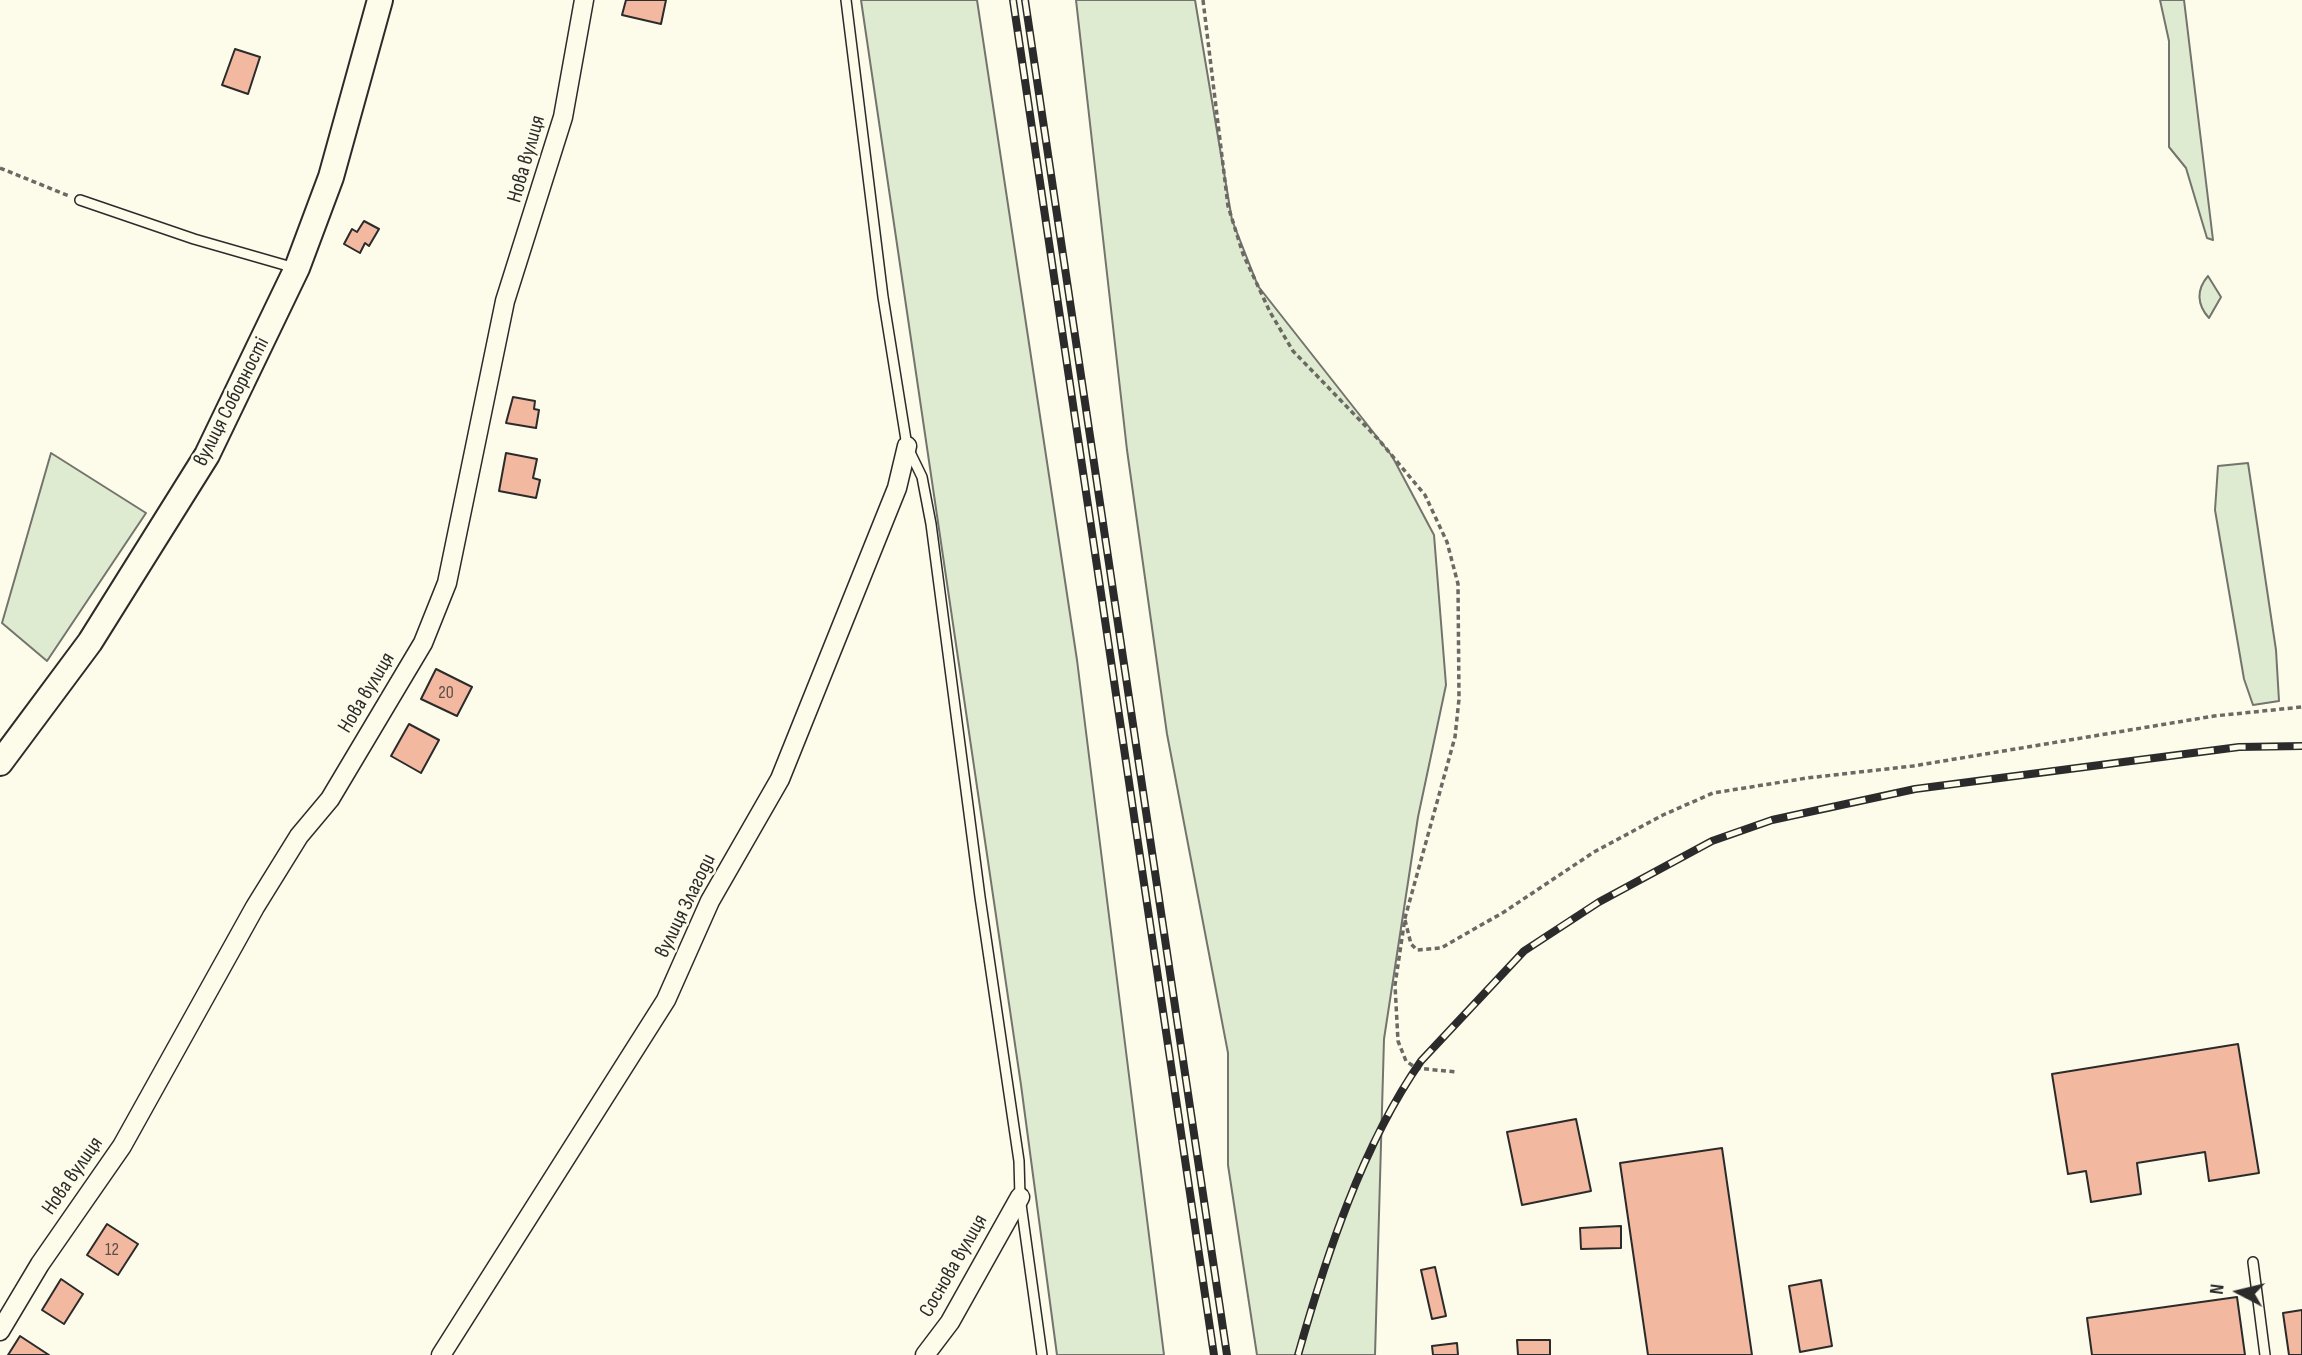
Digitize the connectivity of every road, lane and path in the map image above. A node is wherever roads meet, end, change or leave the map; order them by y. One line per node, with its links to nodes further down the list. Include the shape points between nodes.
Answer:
1 (380, 0): 7 (street, вулиця Соборності, via 331,177)
2 (584, 0): 15 (street, Нова вулиця, via 563,117 505,301 447,583 423,643 330,799 299,836 256,907 122,1146)
3 (846, 0): 8 (lane, via 883,297)
4 (1203, 0): 11 (path, via 1228,206 1243,254 1293,351 1425,495 1447,542 1458,584 1455,737)
5 (0, 168): 6 (path)
6 (80, 201): 7 (lane)
7 (297, 268): 10 (street, вулиця Соборності, via 207,455 90,642)
8 (907, 446): 13 (lane, via 922,477 931,524 1019,1161); 16 (street, вулиця Злагоди, via 897,488 780,779 710,901 666,1000)
9 (2302, 708): 11 (path, via 2214,716 1913,766 1713,793 1594,852 1441,948 1417,950 1408,937)
10 (0, 763)
11 (1405, 918): 12 (path, via 1395,985 1398,1041 1406,1061 1416,1068)
12 (1455, 1072)
13 (1020, 1197): 17 (street, Соснова вулиця, via 950,1322); 18 (lane)
14 (2253, 1262): 19 (lane)
15 (0, 1331)
16 (441, 1355)
17 (925, 1355)
18 (1042, 1355)
19 (2265, 1355)

